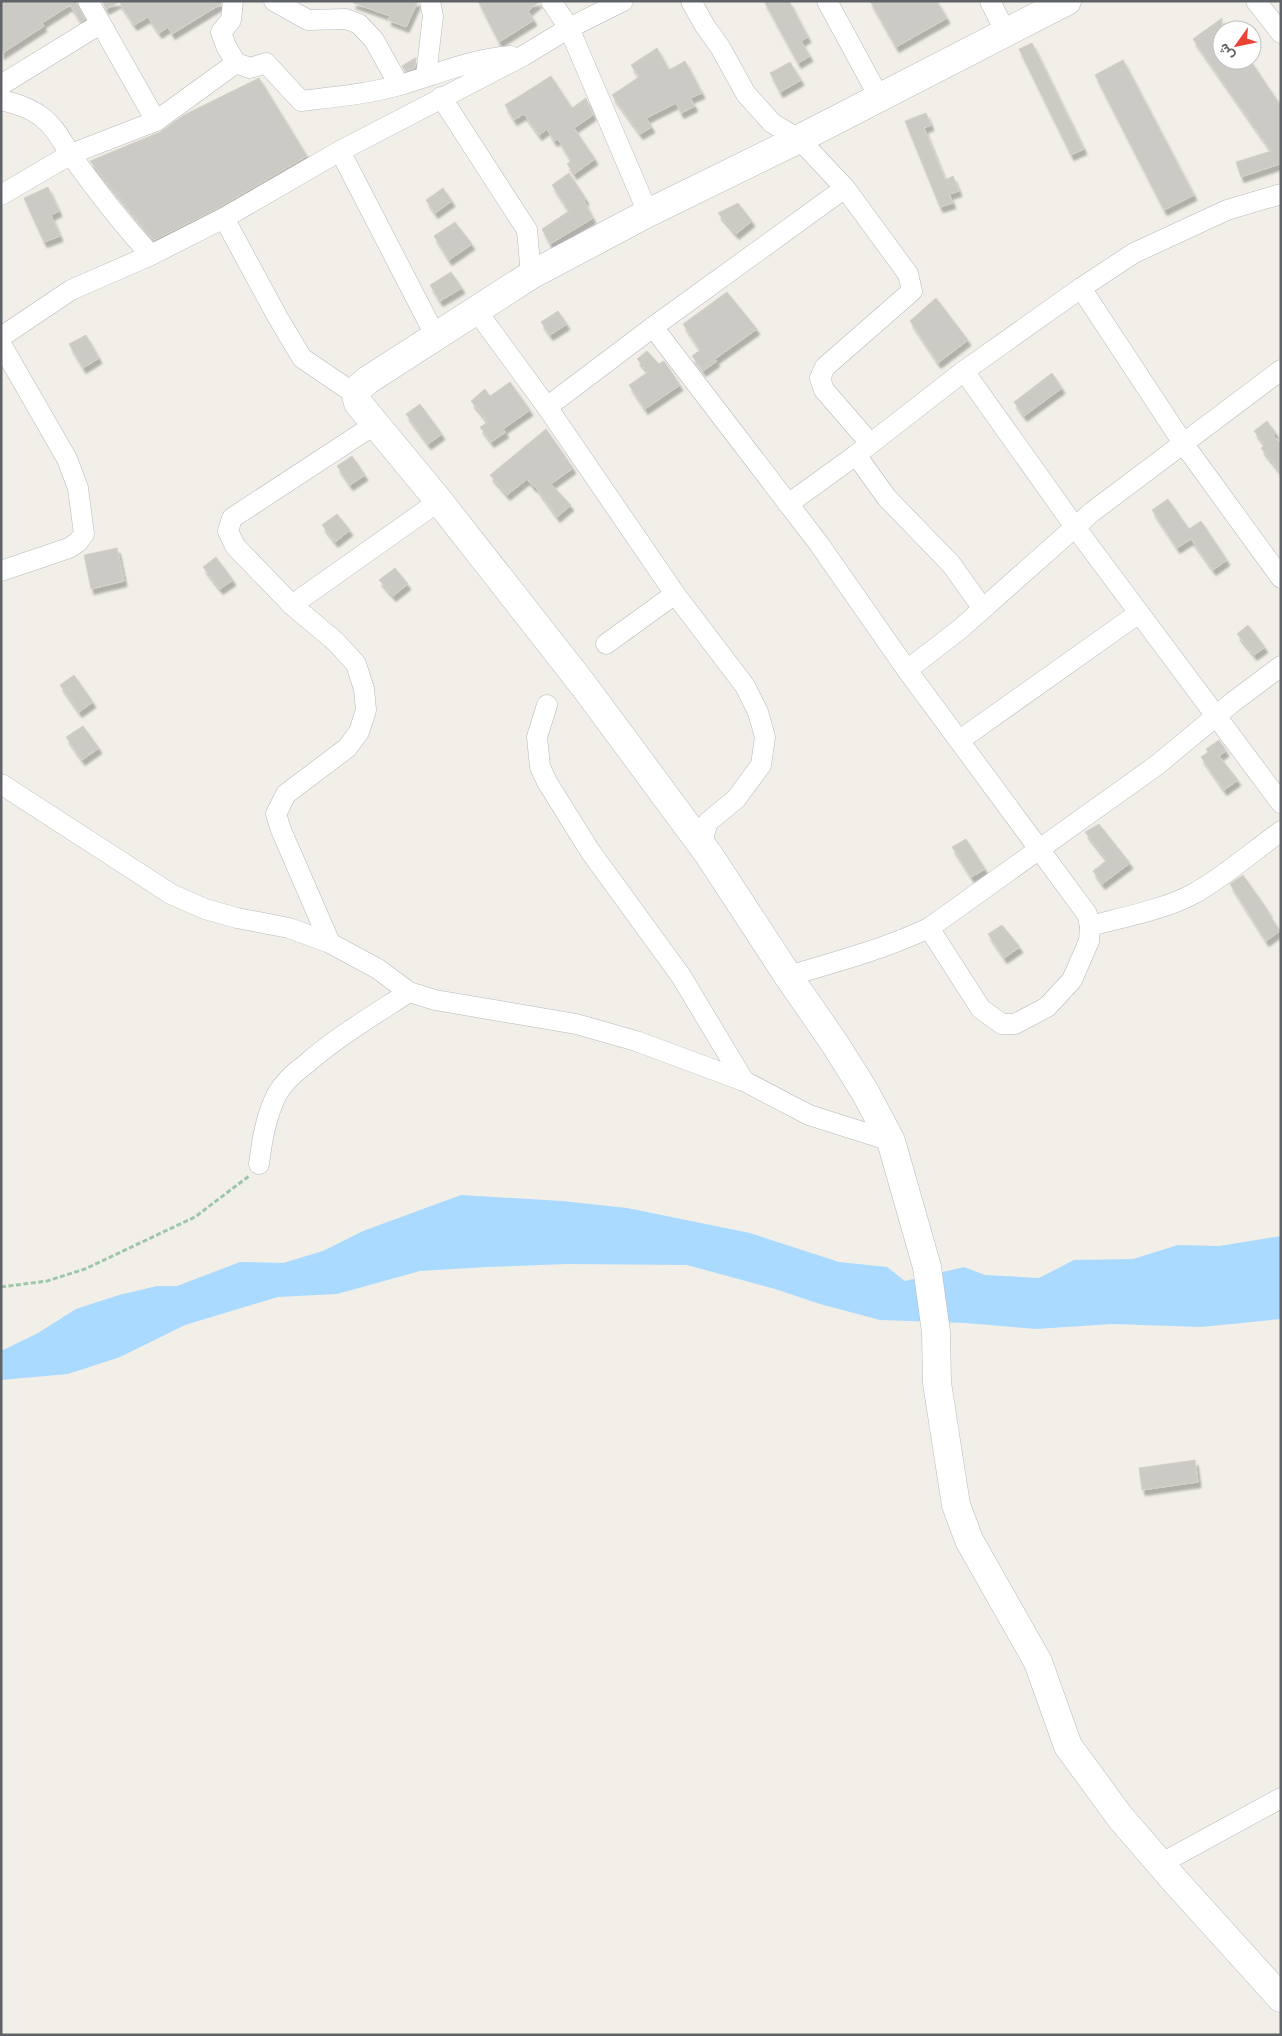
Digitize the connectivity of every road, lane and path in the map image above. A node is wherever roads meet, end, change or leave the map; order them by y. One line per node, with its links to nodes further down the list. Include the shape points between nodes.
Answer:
1 (88, 1): 12 (street)
2 (233, 1): 17 (street, via 231,20 221,32)
3 (274, 1): 20 (street, via 308,20 346,19 359,24 374,40)
4 (430, 1): 18 (street, via 433,16)
5 (550, 1): 13 (street)
6 (623, 1): 13 (street)
7 (691, 1): 25 (street, via 746,94 772,123)
8 (827, 1): 22 (street)
9 (990, 1): 14 (street)
10 (1067, 1): 14 (street)
11 (1256, 1): 15 (street)
12 (100, 24): 19 (street); 24 (street)
13 (569, 28): 16 (street); 31 (street)
14 (1006, 33): 22 (street)
15 (1281, 33)
16 (523, 56): 18 (street, via 486,59); 21 (street)
17 (236, 63): 20 (street, via 250,68 266,63 301,101); 24 (street)
18 (426, 76): 20 (street)
19 (1, 85)
20 (399, 85)
21 (441, 97): 26 (street); 34 (street, via 527,230)
22 (879, 97): 25 (street)
23 (1, 100): 27 (street, via 26,108 46,120)
24 (156, 121): 27 (street)
25 (799, 140): 28 (street); 31 (street)
26 (340, 151): 32 (street); 39 (street)
27 (71, 154): 30 (street); 33 (street)
28 (845, 188): 37 (street); 47 (street, via 908,274 912,291 825,368 820,378 824,390)
29 (1281, 194): 35 (street, via 1227,210 1134,253)
30 (1, 195)
31 (648, 213): 34 (street)
32 (224, 218): 33 (street); 43 (street, via 302,358)
33 (151, 255): 38 (street, via 71,290)
34 (531, 275): 36 (street)
35 (1081, 288): 42 (street); 46 (street)
36 (476, 310): 39 (street); 44 (street)
37 (653, 327): 44 (street); 49 (street)
38 (1, 336)
39 (436, 337): 43 (street, via 368,380)
40 (1, 344): 51 (street, via 67,459 78,488 84,534 69,548)
41 (1281, 370): 46 (street)
42 (964, 371): 47 (street); 50 (street)
43 (355, 394): 45 (street, via 358,404)
44 (547, 407): 53 (street)
45 (374, 425): 48 (street); 54 (street, via 232,518 228,531 235,546)
46 (1183, 443): 50 (street); 52 (street)
47 (863, 449): 49 (street); 55 (street, via 887,498 951,564)
48 (439, 501): 54 (street); 67 (street, via 584,686)
49 (788, 504): 59 (street)
50 (1075, 527): 55 (street); 56 (street)
51 (1, 571)
52 (1281, 578)
53 (675, 594): 57 (street); 67 (street, via 745,686 765,736 762,765 736,799 708,822 703,838)
54 (292, 604): 70 (street, via 356,664 364,689 366,710 359,732 347,748 286,794 276,814)
55 (983, 609): 59 (street)
56 (1139, 613): 61 (street); 62 (street)
57 (606, 644)
58 (1281, 666): 61 (street)
59 (907, 670): 62 (street)
60 (547, 705): 73 (street, via 537,737 540,767 547,782 590,850 681,976)
61 (1216, 716): 64 (street); 66 (street, via 1157,765)
62 (960, 740): 66 (street)
63 (1, 784): 70 (street, via 171,894 237,918 289,928)
64 (1281, 803)
65 (1281, 831): 68 (street, via 1192,895)
66 (1040, 849): 68 (street, via 1087,914); 69 (street)
67 (709, 855): 71 (street)
68 (1090, 926): 69 (street, via 1089,941 1072,980 1047,1007 1015,1024 1002,1024 981,1009)
69 (929, 928): 71 (street, via 864,954)
70 (330, 943): 72 (street, via 378,969)
71 (788, 976): 74 (street, via 865,1092)
72 (409, 992): 73 (street, via 435,1000 576,1024 636,1040); 75 (street, via 330,1043 290,1076 269,1112)
73 (744, 1081): 74 (street, via 809,1115)
74 (891, 1141): 78 (street, via 926,1267 936,1332 937,1383 956,1505 969,1540 1038,1662 1068,1746 1120,1817)
75 (259, 1164): 76 (path, via 248,1177 195,1217 85,1269 47,1281)
76 (1, 1287)
77 (1281, 1798): 78 (street)
78 (1160, 1864): 79 (street)
79 (1281, 1998)

